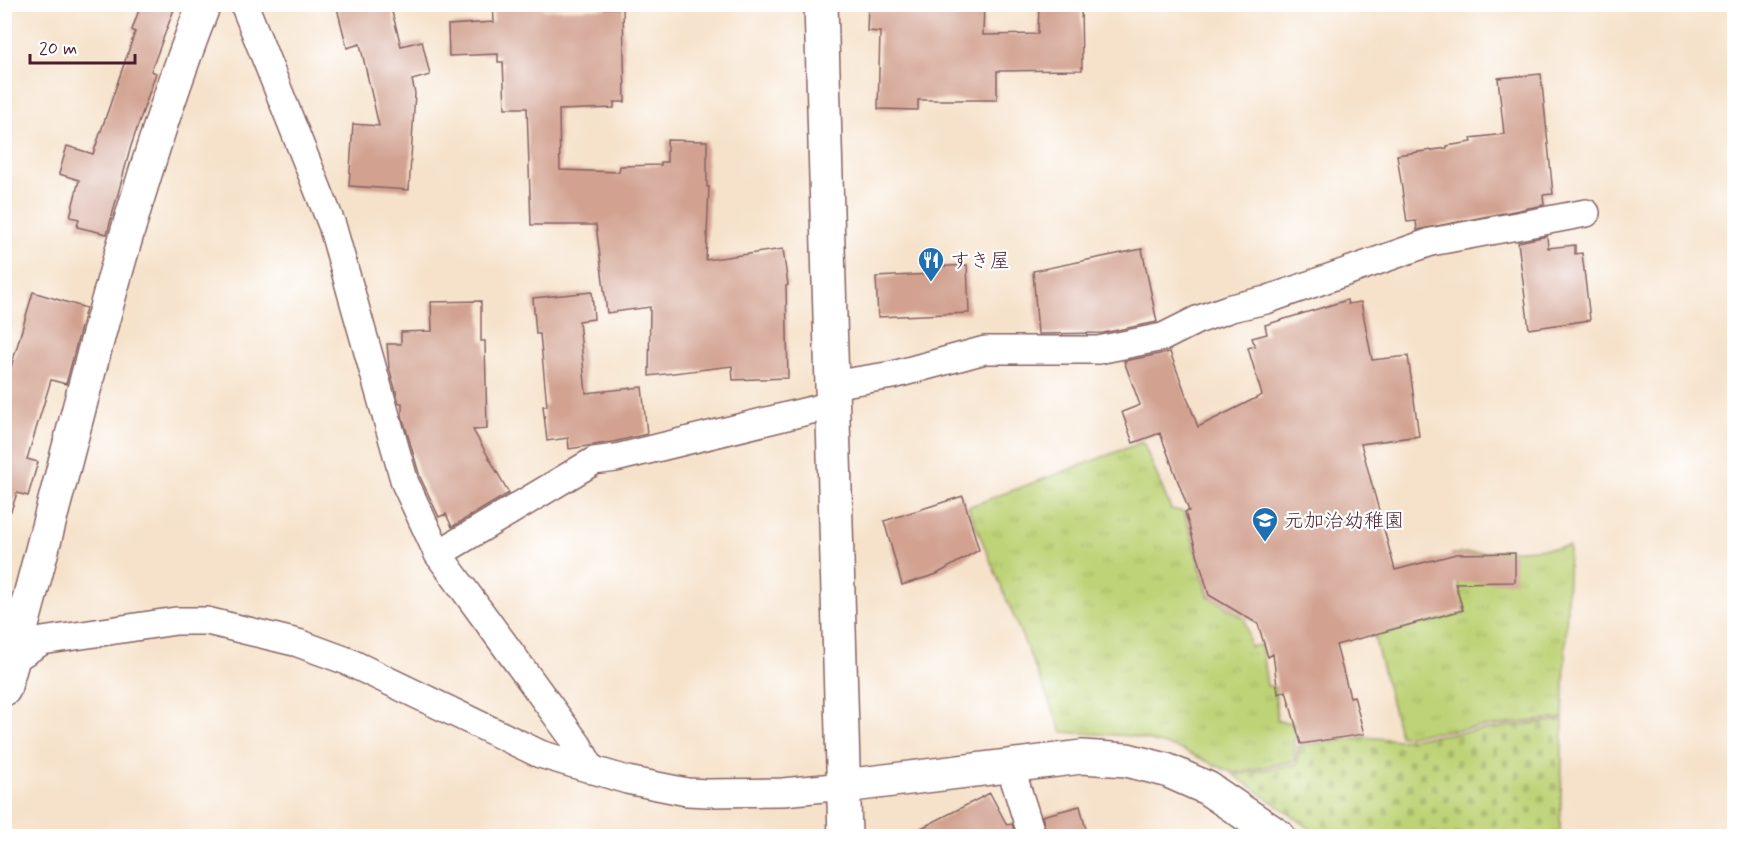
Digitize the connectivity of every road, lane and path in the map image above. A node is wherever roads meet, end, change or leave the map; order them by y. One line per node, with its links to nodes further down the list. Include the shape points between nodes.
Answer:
1 (204, 4): 7 (street, via 147,165)
2 (244, 4): 6 (street, via 332,225 405,483)
3 (821, 4): 5 (street)
4 (1586, 213): 5 (street, via 1431,242 1197,320 1163,337 1098,350 985,350)
5 (831, 395): 6 (street, via 616,458 594,461); 10 (street)
6 (438, 554): 9 (street, via 578,745)
7 (7, 672): 9 (street, via 42,641 176,621 207,621 298,643 347,661 540,754)
8 (1010, 766): 10 (street); 12 (street); 13 (street, via 1082,757 1127,760 1166,770 1207,788)
9 (592, 770): 10 (street, via 687,792 783,792)
10 (844, 786): 11 (street)
11 (845, 837)
12 (1032, 837)
13 (1278, 837)

